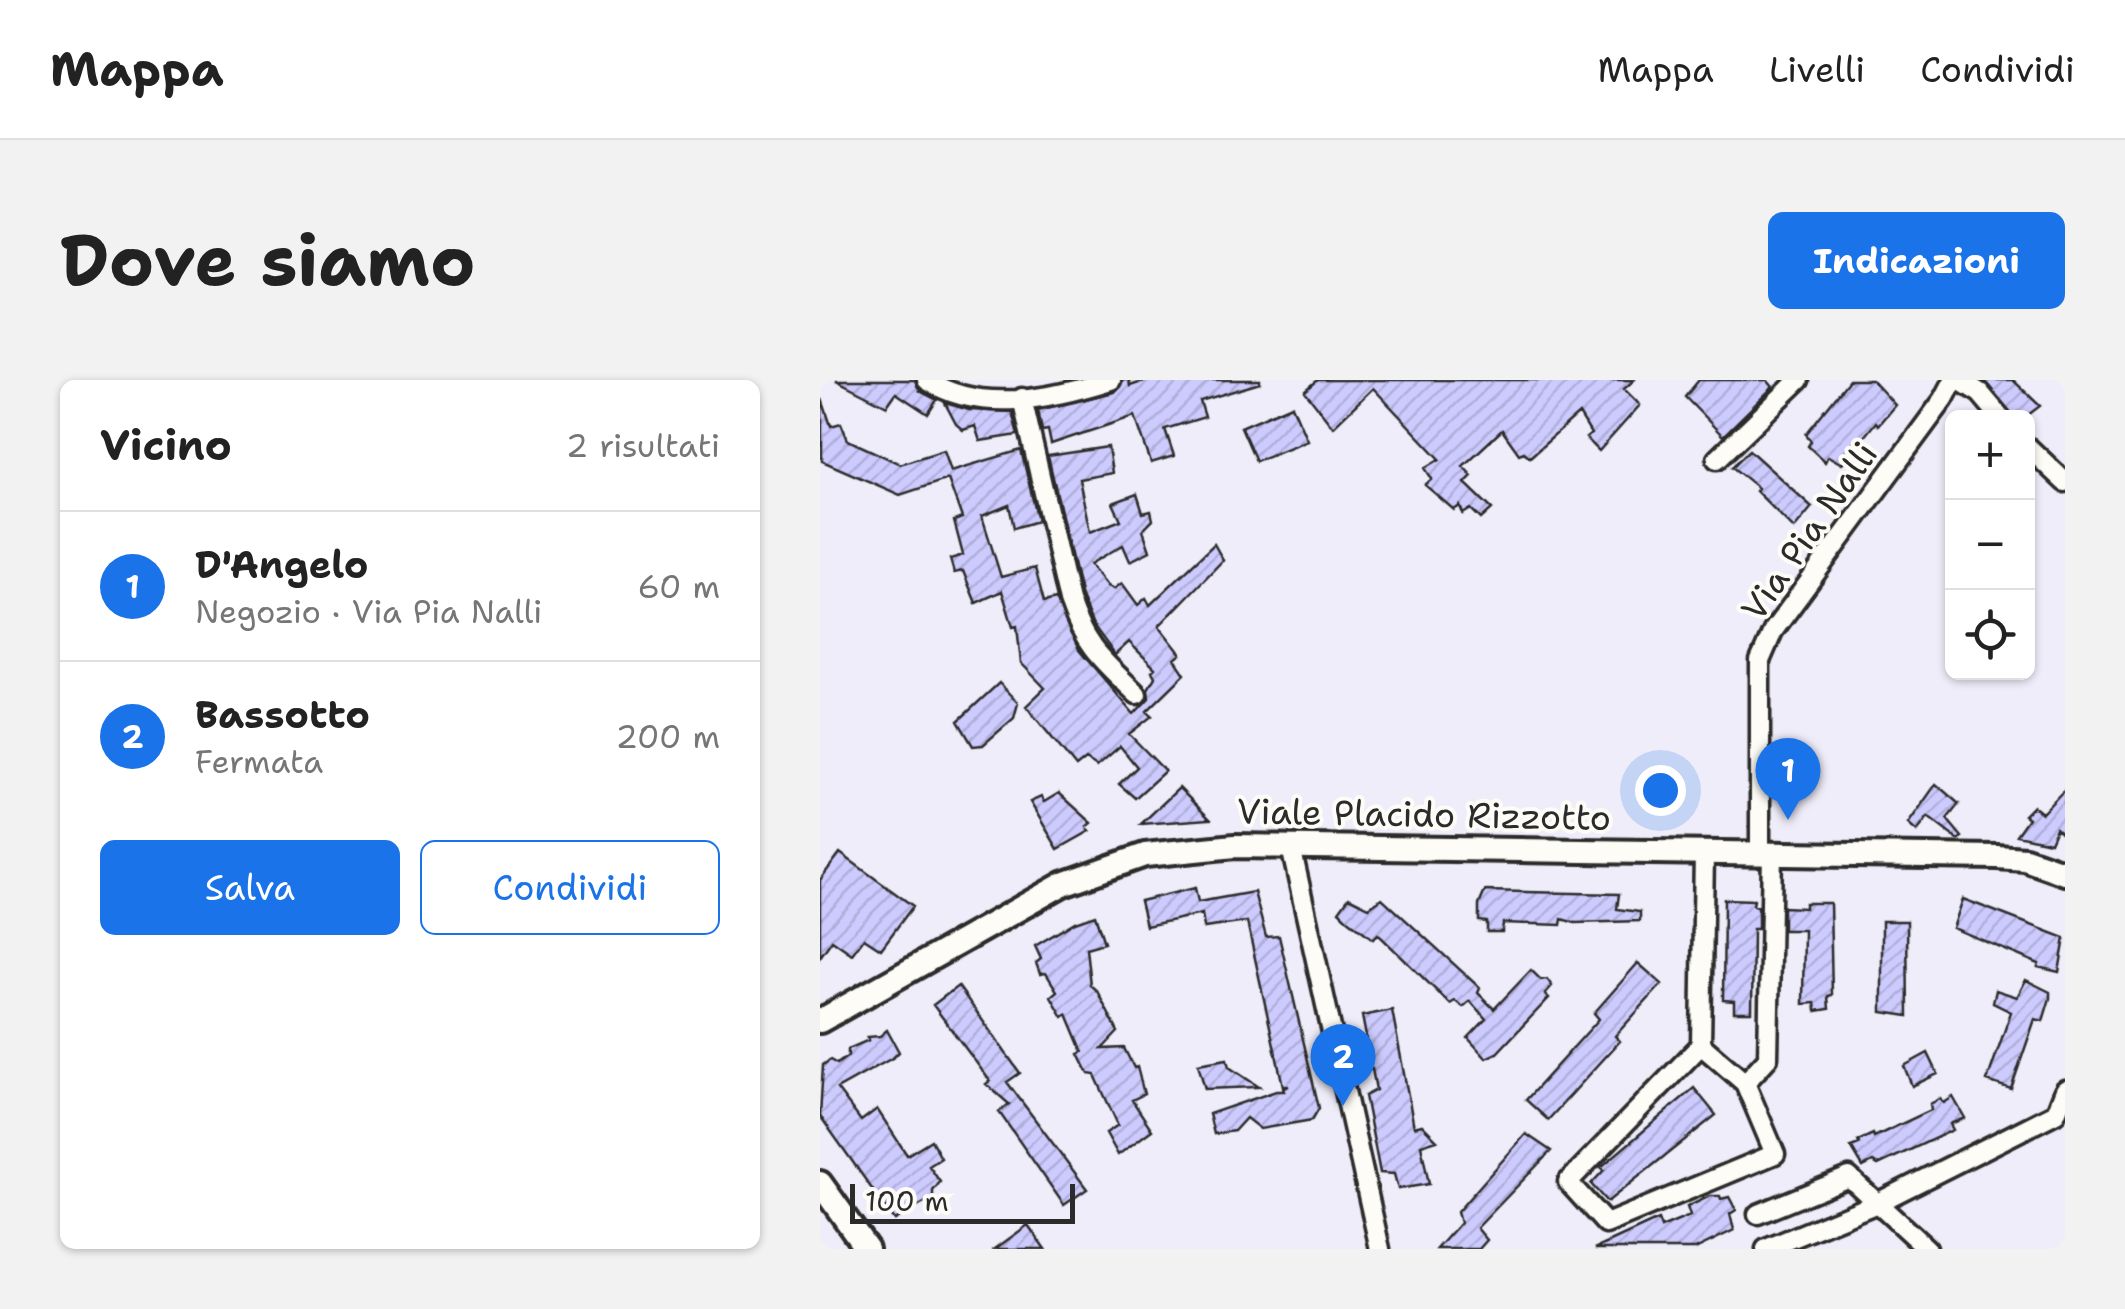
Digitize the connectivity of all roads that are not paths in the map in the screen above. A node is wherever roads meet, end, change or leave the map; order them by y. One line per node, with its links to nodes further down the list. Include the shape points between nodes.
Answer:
1 (927, 380): 5 (street, via 985,401)
2 (1111, 380): 5 (street)
3 (1799, 380): 8 (street)
4 (1956, 380): 6 (street); 13 (street, Via Pia Nalli, via 1773,630 1760,661)
5 (1022, 398): 10 (street, via 1080,633)
6 (1994, 410)
7 (2035, 453): 9 (street)
8 (1717, 459)
9 (2065, 482)
10 (1137, 694)
11 (1291, 848): 12 (street, Viale Placido Rizzotto); 15 (street, Viale Placido Rizzotto, via 1192,848 1112,864 1063,884); 24 (street)
12 (1704, 853): 13 (street, Viale Placido Rizzotto); 16 (street)
13 (1766, 853): 14 (street, Viale Placido Rizzotto, via 1997,857); 17 (street, Via Pia Nalli, via 1768,1058)
14 (2065, 873)
15 (820, 1021)
16 (1702, 1045): 17 (street); 17 (street, via 1568,1182 1606,1224 1775,1154)
17 (1745, 1083)
18 (2065, 1090): 19 (street)
19 (2060, 1111): 21 (street)
20 (820, 1183): 23 (street)
21 (1875, 1204): 22 (street, via 1849,1177); 25 (street); 26 (street)
22 (1758, 1214)
23 (867, 1249)
24 (1380, 1249)
25 (1766, 1249)
26 (1926, 1249)

